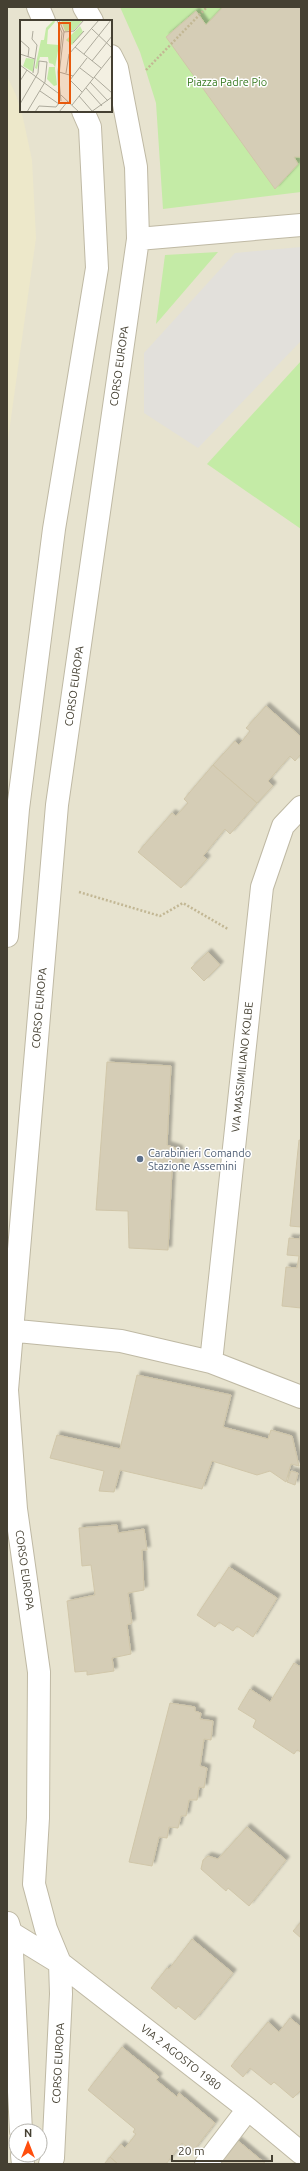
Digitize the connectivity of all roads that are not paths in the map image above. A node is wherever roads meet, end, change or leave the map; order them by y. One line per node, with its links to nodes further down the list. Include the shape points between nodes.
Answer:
1 (38, 7): 3 (street)
2 (84, 7): 4 (street)
3 (44, 20)
4 (91, 20)
5 (112, 58): 8 (street, CORSO EUROPA, via 118,68 136,167)
6 (83, 112): 10 (street, via 90,127 97,268 54,530 18,809)
7 (301, 225): 8 (street)
8 (138, 238): 11 (street, CORSO EUROPA, via 58,798)
9 (301, 807): 12 (street, VIA MASSIMILIANO KOLBE, via 283,826 262,887)
10 (7, 936)
11 (10, 1330): 12 (street, via 121,1341); 15 (street, CORSO EUROPA, via 7,1390 16,1509 39,1672 38,1818 34,1884 46,1929)
12 (211, 1362): 13 (street)
13 (301, 1397)
14 (8, 1926): 15 (street); 17 (street)
15 (60, 1963): 16 (street, VIA 2 AGOSTO 1980); 19 (street, CORSO EUROPA, via 61,1994 53,2150)
16 (248, 2109): 18 (street, VIA 2 AGOSTO 1980); 20 (street)
17 (20, 2123)
18 (301, 2153)
19 (50, 2164)
20 (206, 2164)

